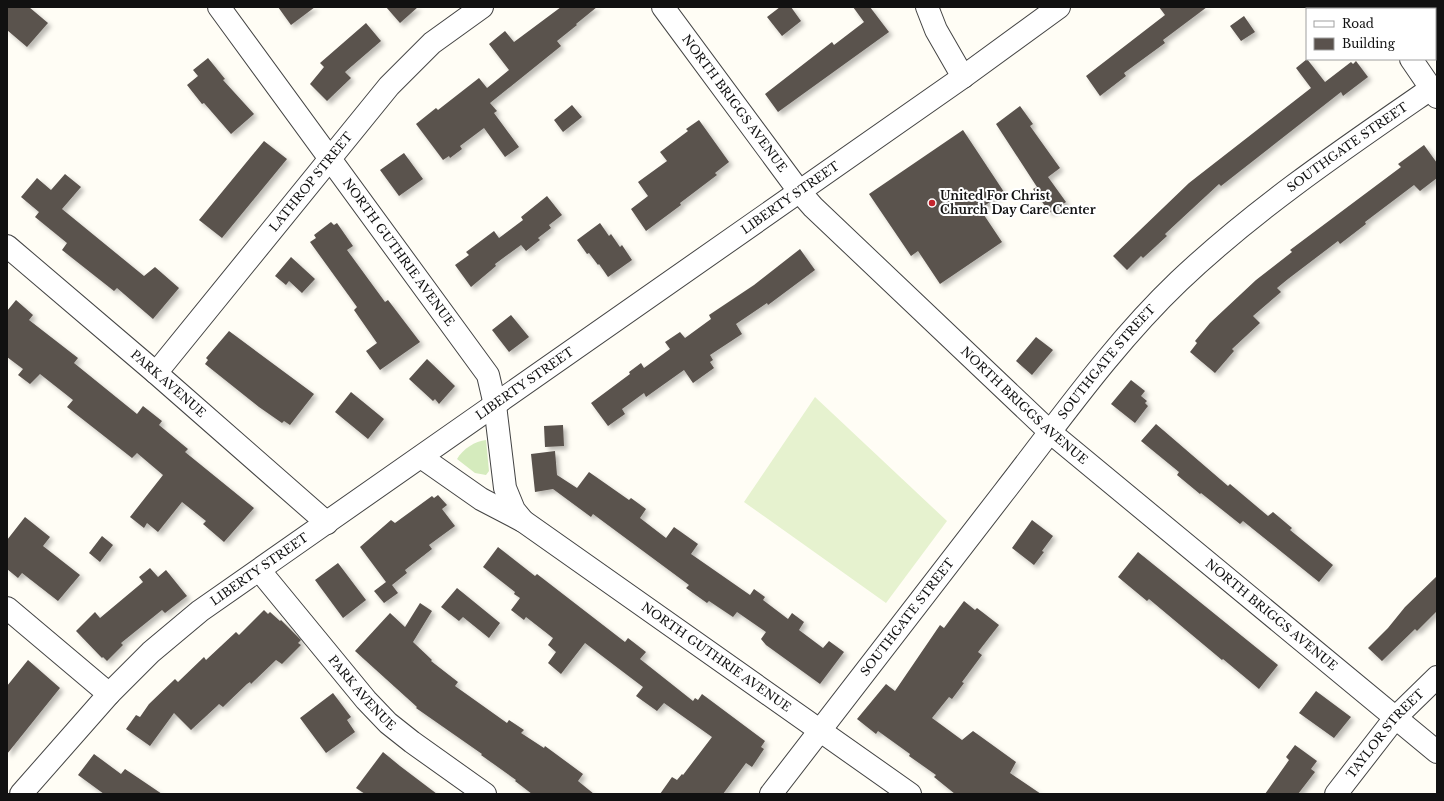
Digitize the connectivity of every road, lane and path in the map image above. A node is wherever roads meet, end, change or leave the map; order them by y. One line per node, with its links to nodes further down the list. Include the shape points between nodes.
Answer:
1 (219, 7): 9 (street, NORTH GUTHRIE AVENUE)
2 (482, 7): 9 (street, LATHROP STREET, via 419,55 389,86)
3 (663, 7): 10 (street, NORTH BRIGGS AVENUE)
4 (927, 7): 7 (street, via 936,30)
5 (1059, 7): 7 (street, LIBERTY STREET)
6 (1412, 60): 8 (street)
7 (963, 77): 10 (street, LIBERTY STREET)
8 (1434, 92): 14 (street, SOUTHGATE STREET, via 1337,154 1222,242 1132,329)
9 (330, 158): 12 (street, LATHROP STREET); 13 (street, NORTH GUTHRIE AVENUE, via 488,375)
10 (799, 191): 13 (street, LIBERTY STREET); 14 (street, NORTH BRIGGS AVENUE)
11 (7, 246): 12 (street, PARK AVENUE)
12 (156, 373): 17 (street, PARK AVENUE)
13 (495, 406): 15 (street, LIBERTY STREET); 16 (street, NORTH GUTHRIE AVENUE, via 505,488 514,510)
14 (1050, 432): 22 (street, NORTH BRIGGS AVENUE); 23 (street, SOUTHGATE STREET)
15 (421, 457): 16 (street, NORTH GUTHRIE AVENUE, via 482,499); 17 (street, LIBERTY STREET)
16 (523, 521): 23 (street, NORTH GUTHRIE AVENUE)
17 (327, 523): 18 (street, LIBERTY STREET)
18 (260, 571): 21 (street, LIBERTY STREET, via 194,616 151,652); 26 (street, PARK AVENUE, via 366,700 388,723)
19 (7, 608): 21 (street)
20 (1437, 676): 22 (street, TAYLOR STREET)
21 (109, 694): 25 (street, LIBERTY STREET)
22 (1395, 718): 24 (street, NORTH BRIGGS AVENUE); 29 (street, TAYLOR STREET)
23 (820, 731): 27 (street, SOUTHGATE STREET); 28 (street, NORTH GUTHRIE AVENUE)
24 (1437, 752)
25 (21, 794)
26 (485, 794)
27 (771, 794)
28 (910, 794)
29 (1336, 794)

